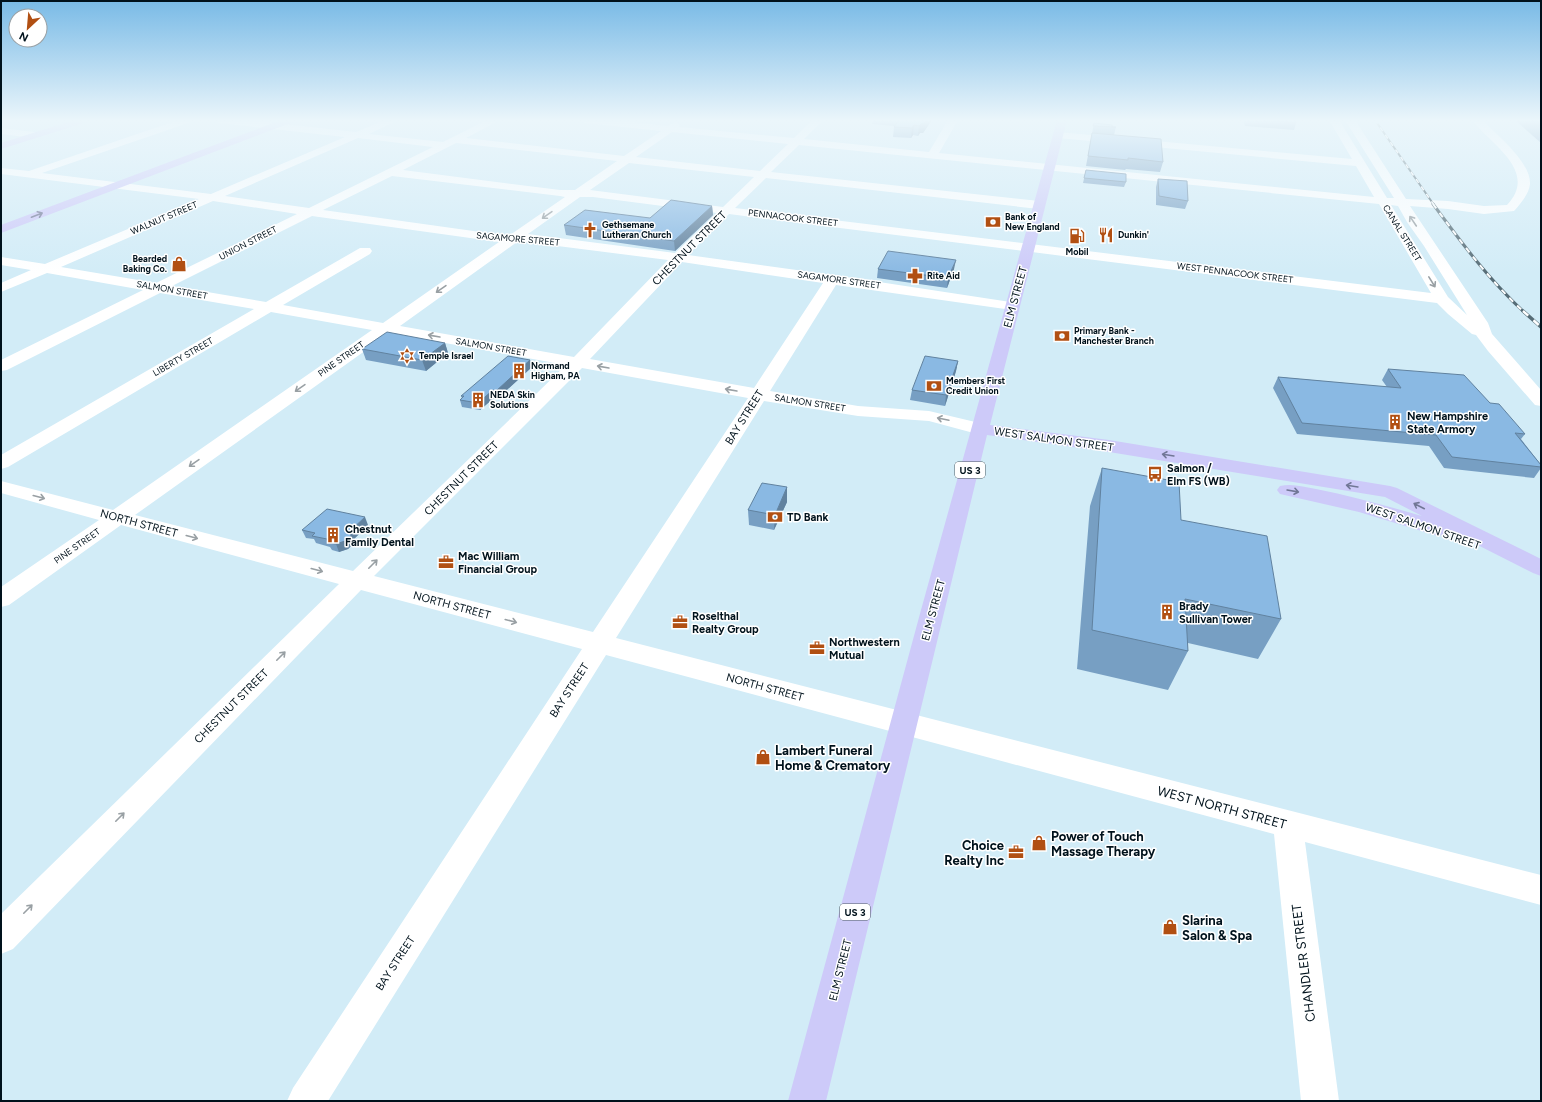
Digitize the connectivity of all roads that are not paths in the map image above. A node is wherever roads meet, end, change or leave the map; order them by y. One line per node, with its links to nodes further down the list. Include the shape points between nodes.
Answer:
1 (5, 171): 14 (street, SAGAMORE STREET)
2 (36, 171): 14 (street)
3 (154, 171): 17 (main road)
4 (274, 171): 19 (street, WALNUT STREET)
5 (608, 171): 18 (street, PINE STREET)
6 (739, 171): 15 (street)
7 (766, 171): 15 (street, CHESTNUT STREET)
8 (1048, 171): 22 (main road, ELM STREET / US 3)
9 (1101, 171): 20 (street)
10 (1366, 171): 20 (street, CANAL STREET)
11 (1383, 171): 21 (street, CANAL STREET)
12 (1521, 171): 21 (street, via 1524,181 1519,198 1510,208 1451,209)
13 (390, 172): 18 (street, PENNACOOK STREET); 24 (street, UNION STREET)
14 (28, 174): 16 (street); 17 (street, SAGAMORE STREET)
15 (763, 174): 22 (street); 23 (street, CHESTNUT STREET)
16 (8, 181)
17 (118, 185): 19 (street, SAGAMORE STREET); 25 (main road, one-way to 17)
18 (578, 193): 23 (street, PENNACOOK STREET); 26 (street, PINE STREET, one-way to 26)
19 (212, 198): 24 (street, SAGAMORE STREET); 31 (street, WALNUT STREET)
20 (1382, 201): 21 (street); 35 (street, CANAL STREET, one-way to 35)
21 (1402, 202): 39 (street, CANAL STREET, one-way to 21, via 1480,323)
22 (1039, 204): 27 (main road, ELM STREET / US 3)
23 (726, 210): 27 (street, PENNACOOK STREET); 29 (street, CHESTNUT STREET)
24 (310, 212): 26 (street, SAGAMORE STREET, via 502,239); 34 (street, UNION STREET)
25 (1, 229)
26 (514, 238): 29 (street, SAGAMORE STREET); 38 (street, PINE STREET, one-way to 38)
27 (1028, 248): 35 (street, WEST PENNACOOK STREET); 36 (main road, ELM STREET / US 3)
28 (365, 250): 37 (street, LIBERTY STREET)
29 (679, 258): 32 (street, SAGAMORE STREET); 40 (street, CHESTNUT STREET)
30 (1, 261): 31 (street, SALMON STREET)
31 (46, 269): 33 (street, WALNUT STREET); 34 (street, SALMON STREET)
32 (833, 279): 36 (street, SAGAMORE STREET); 42 (street, BAY STREET)
33 (1, 288)
34 (158, 288): 37 (street, SALMON STREET); 41 (street, UNION STREET)
35 (1442, 299): 39 (street, CANAL STREET)
36 (1012, 306): 44 (main road, ELM STREET / US 3)
37 (268, 307): 38 (street, SALMON STREET); 45 (street, LIBERTY STREET)
38 (386, 328): 40 (street, SALMON STREET, one-way to 38); 47 (street, PINE STREET, one-way to 47)
39 (1484, 335): 43 (street, CANAL STREET)
40 (578, 362): 42 (street, SALMON STREET, one-way to 40); 49 (street, CHESTNUT STREET, one-way to 40)
41 (1, 366)
42 (758, 395): 44 (street, SALMON STREET, one-way to 42, via 929,416 858,411); 51 (street, BAY STREET)
43 (1541, 401)
44 (981, 429): 48 (main road, WEST SALMON STREET, via 1040,445 1368,507 1443,531); 52 (main road, ELM STREET / US 3)
45 (1, 463)
46 (1, 487): 47 (street, NORTH STREET, one-way to 47)
47 (117, 517): 49 (street, NORTH STREET, one-way to 49); 50 (street, PINE STREET)
48 (1541, 569)
49 (357, 580): 51 (street, NORTH STREET, one-way to 51); 55 (street, CHESTNUT STREET, one-way to 49)
50 (1, 599)
51 (599, 644): 52 (street, NORTH STREET); 56 (street, BAY STREET)
52 (903, 724): 53 (street, WEST NORTH STREET); 57 (main road, ELM STREET / US 3)
53 (1288, 824): 54 (street, WEST NORTH STREET); 58 (street, CHANDLER STREET)
54 (1541, 890)
55 (1, 937)
56 (306, 1101)
57 (807, 1101)
58 (1320, 1101)

